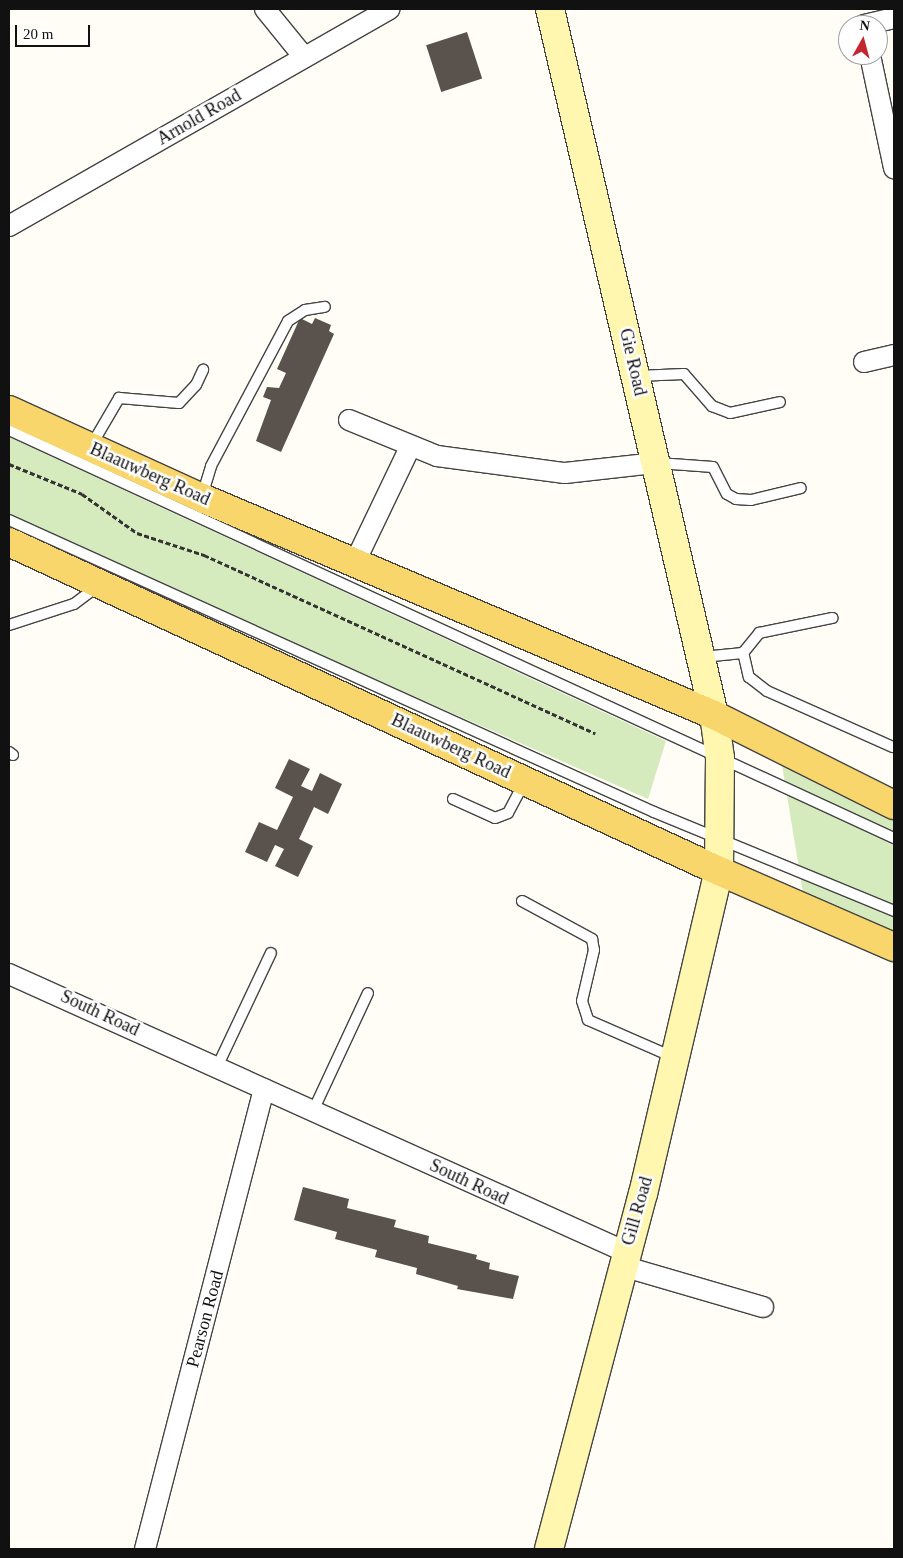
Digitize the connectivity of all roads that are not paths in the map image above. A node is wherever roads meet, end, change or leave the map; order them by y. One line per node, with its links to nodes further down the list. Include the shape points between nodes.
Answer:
1 (265, 9): 4 (street)
2 (389, 9): 4 (street, Arnold Road)
3 (550, 9): 12 (street, Gie Road)
4 (304, 57): 7 (street, Arnold Road)
5 (872, 65): 6 (street)
6 (894, 168)
7 (9, 226)
8 (325, 307): 21 (lane, via 305,310 288,321 212,466)
9 (894, 355): 10 (street)
10 (864, 362)
11 (203, 370): 17 (lane, via 191,391 179,402 119,398)
12 (636, 376): 13 (lane, via 684,374 712,406 730,413); 19 (street, Gie Road)
13 (780, 402)
14 (9, 410): 17 (main road, Blaauwberg Road)
15 (350, 420): 18 (street)
16 (9, 430): 32 (lane)
17 (90, 447): 21 (main road, Blaauwberg Road)
18 (410, 447): 19 (street, via 436,456 565,473); 24 (street)
19 (656, 463): 20 (lane, via 713,467 727,494 736,499 751,500); 29 (street, Gie Road)
20 (801, 488)
21 (202, 498): 24 (main road, Blaauwberg Road)
22 (9, 520): 36 (lane)
23 (9, 542): 25 (main road, Blaauwberg Road)
24 (355, 562): 30 (main road, Blaauwberg Road)
25 (100, 585): 27 (lane, via 74,604); 33 (main road, Blaauwberg Road)
26 (832, 618): 28 (lane, via 759,633)
27 (9, 625)
28 (744, 652): 29 (lane); 31 (lane, via 752,681)
29 (699, 657): 30 (street, Gie Road)
30 (714, 715): 32 (street, Gie Road); 35 (main road, Blaauwberg Road)
31 (893, 747)
32 (720, 758): 36 (street, Gill Road); 37 (lane)
33 (526, 781): 34 (lane, via 508,813 495,818); 38 (main road, Blaauwberg Road)
34 (453, 800)
35 (894, 805)
36 (720, 838): 38 (street, Gill Road); 40 (lane)
37 (894, 838)
38 (719, 871): 41 (main road, Blaauwberg Road); 45 (street, Gill Road)
39 (522, 900): 45 (lane, via 592,939 594,950 582,1000 588,1020)
40 (894, 911)
41 (894, 946)
42 (272, 953): 46 (lane)
43 (9, 974): 46 (street, South Road)
44 (368, 992): 48 (lane)
45 (676, 1058): 49 (street, Gill Road)
46 (217, 1068): 47 (street, South Road)
47 (264, 1089): 48 (street, South Road); 51 (street, Pearson Road)
48 (313, 1111): 49 (street, South Road)
49 (624, 1259): 50 (street, South Road); 52 (street, Gill Road)
50 (763, 1307)
51 (145, 1549)
52 (549, 1549)

